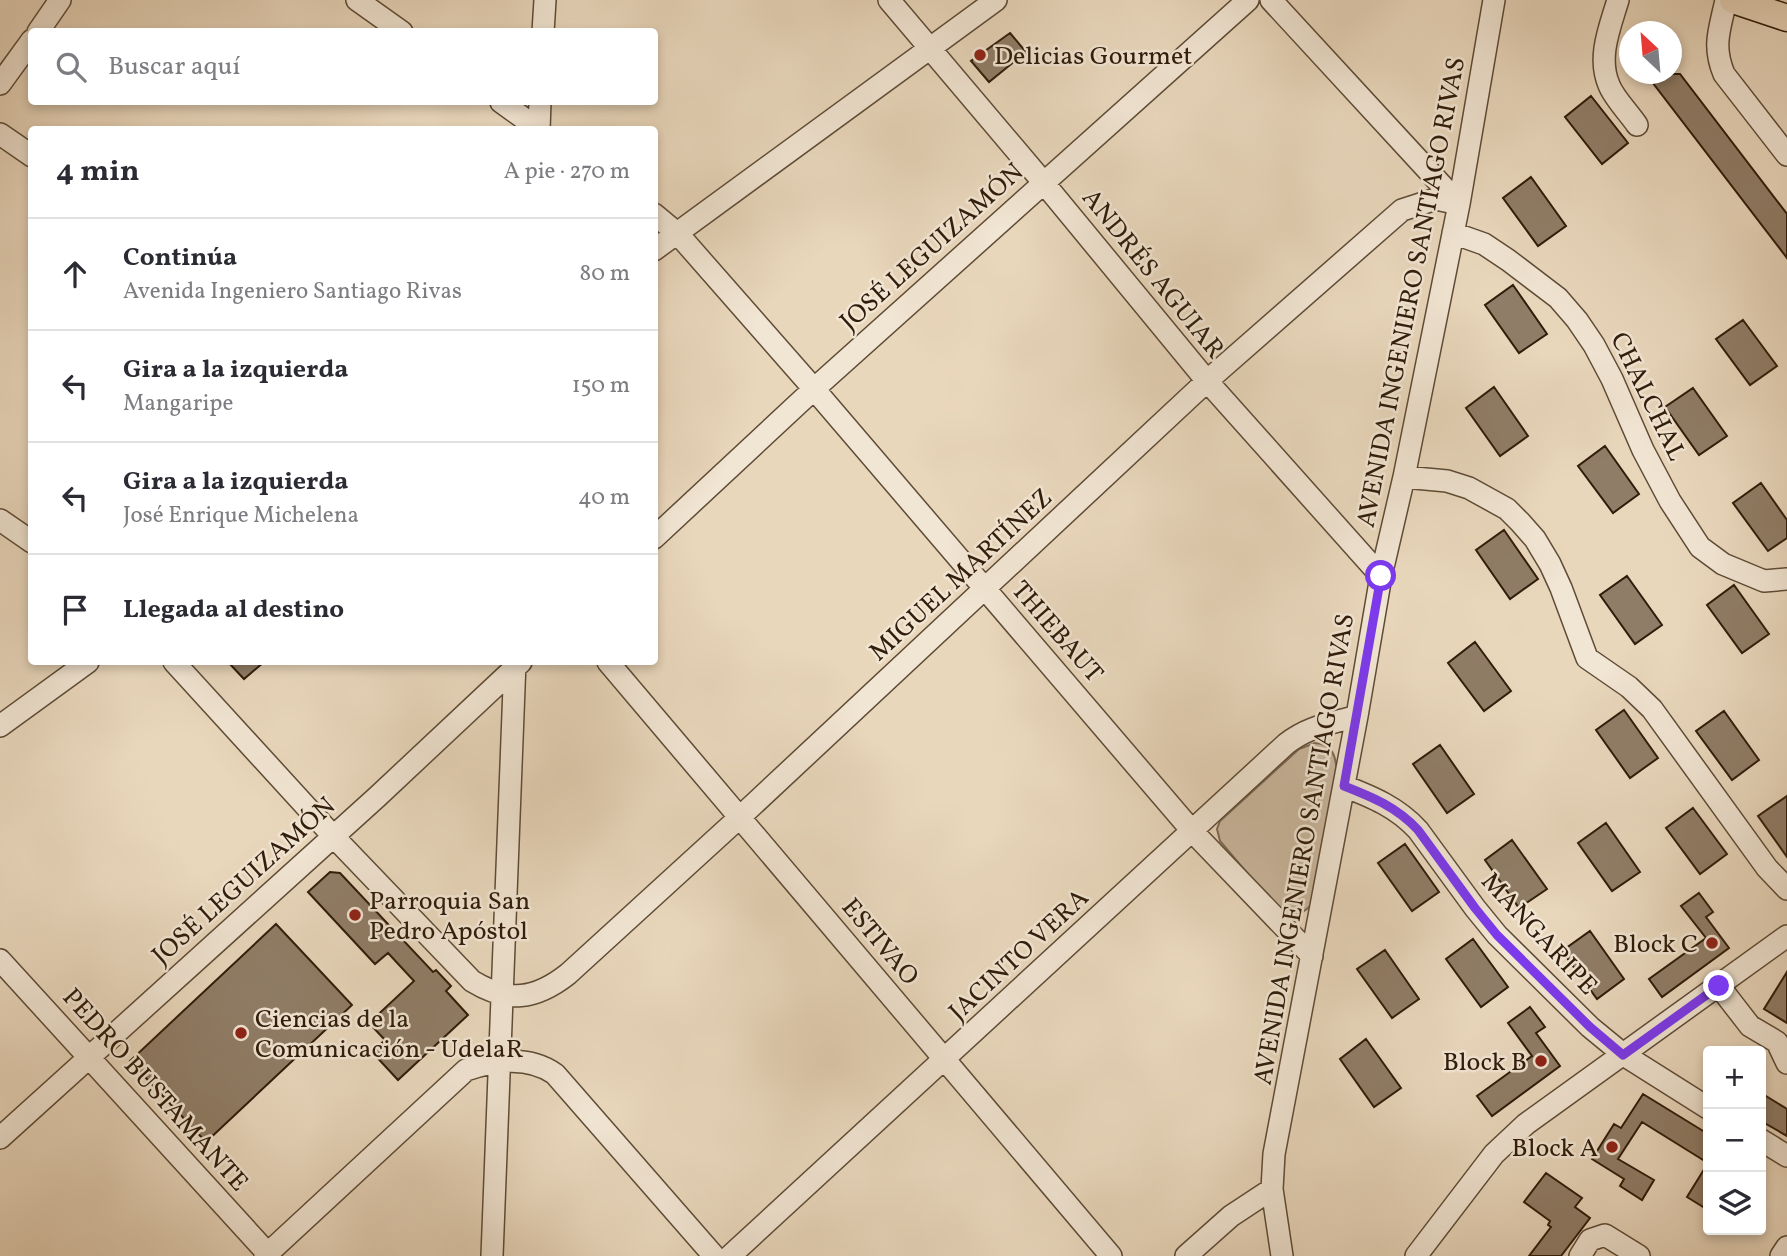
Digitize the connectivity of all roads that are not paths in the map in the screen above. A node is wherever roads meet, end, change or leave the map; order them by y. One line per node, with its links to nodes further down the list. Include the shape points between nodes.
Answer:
1 (60, 0): 13 (street)
2 (357, 0): 14 (street)
3 (545, 0): 15 (street)
4 (889, 0): 17 (street, ANDRÉS AGUIAR)
5 (996, 0): 17 (street)
6 (1248, 0): 27 (street, JOSÉ LEGUIZAMÓN)
7 (1271, 0): 28 (street)
8 (1494, 0): 28 (street, AVENIDA INGENIERO SANTIAGO RIVAS)
9 (1618, 0): 21 (street, via 1605,44 1605,65 1609,86)
10 (1726, 0): 26 (street, via 1717,47 1724,74)
11 (1733, 0): 12 (main road)
12 (1787, 18)
13 (41, 28)
14 (396, 28)
15 (543, 28)
16 (28, 46): 18 (street)
17 (931, 49): 27 (street, ANDRÉS AGUIAR); 30 (street)
18 (0, 84)
19 (505, 105): 22 (street)
20 (540, 105): 23 (street)
21 (1637, 125)
22 (535, 126)
23 (539, 126)
24 (0, 134): 25 (street)
25 (28, 153)
26 (1787, 155)
27 (1044, 182): 33 (street, ANDRÉS AGUIAR); 34 (street, JOSÉ LEGUIZAMÓN)
28 (1459, 204): 31 (street, AVENIDA INGENIERO SANTIAGO RIVAS); 33 (street, MIGUEL MARTÍNEZ, via 1436,199 1402,210)
29 (658, 217): 30 (street, THIEBAUT)
30 (678, 233): 32 (street); 34 (street, THIEBAUT)
31 (1453, 233): 35 (street, AVENIDA INGENIERO SANTIAGO RIVAS); 40 (street, CHALCHAL, via 1484,244 1508,260 1558,298 1577,320 1612,379 1670,501 1700,547 1723,564 1764,581)
32 (658, 247)
33 (1207, 381): 39 (street, ANDRÉS AGUIAR); 41 (street, MIGUEL MARTÍNEZ)
34 (814, 389): 37 (street, JOSÉ LEGUIZAMÓN); 41 (street, THIEBAUT)
35 (1404, 477): 39 (street, AVENIDA INGENIERO SANTIAGO RIVAS); 53 (street, via 1469,488 1507,509 1520,522 1535,539 1561,587 1587,658 1652,709 1766,868)
36 (0, 520): 38 (street)
37 (658, 534)
38 (28, 539)
39 (1381, 576): 47 (street, AVENIDA INGENIERO SANTIAGO RIVAS)
40 (1787, 579)
41 (985, 589): 50 (street, MIGUEL MARTÍNEZ); 51 (street, THIEBAUT)
42 (84, 665): 48 (street)
43 (177, 665): 52 (street)
44 (516, 665): 52 (street, JOSÉ LEGUIZAMÓN)
45 (517, 665): 58 (street)
46 (611, 665): 50 (street, ESTIVAO)
47 (1357, 716): 49 (street, AVENIDA INGENIERO SANTIAGO RIVAS); 51 (street, JACINTO VERA, via 1296,736)
48 (0, 726)
49 (1344, 786): 55 (street, AVENIDA INGENIERO SANTIAGO RIVAS); 59 (street, MANGARIPE, via 1407,818 1497,935)
50 (740, 817): 58 (street, MIGUEL MARTÍNEZ, via 553,986 537,993); 61 (street, ESTIVAO)
51 (1192, 832): 55 (street, THIEBAUT); 61 (street, JACINTO VERA)
52 (333, 835): 58 (street, via 472,981); 60 (street, JOSÉ LEGUIZAMÓN)
53 (1787, 889)
54 (1787, 936): 57 (street)
55 (1312, 956): 68 (street, AVENIDA INGENIERO SANTIAGO RIVAS, via 1274,1154)
56 (0, 960): 60 (street, PEDRO BUSTAMANTE)
57 (1719, 986): 59 (street); 63 (street, via 1750,1027 1777,1042)
58 (502, 994): 62 (street)
59 (1623, 1055): 64 (street, MANGARIPE); 77 (street, via 1503,1144)
60 (89, 1057): 65 (street, JOSÉ LEGUIZAMÓN); 70 (street, PEDRO BUSTAMANTE)
61 (944, 1060): 73 (street, JACINTO VERA); 74 (street, ESTIVAO)
62 (500, 1061): 70 (street, via 466,1070 454,1079); 71 (street); 72 (street, via 537,1064 555,1074)
63 (1787, 1063)
64 (1703, 1105)
65 (0, 1138)
66 (1766, 1143): 67 (street)
67 (1787, 1156)
68 (1272, 1189): 75 (street, via 1230,1216); 76 (street, AVENIDA INGENIERO SANTIAGO RIVAS)
69 (1787, 1247): 80 (street)
70 (267, 1255)
71 (492, 1256)
72 (714, 1256)
73 (730, 1256)
74 (1111, 1256)
75 (1186, 1256)
76 (1282, 1256)
77 (1416, 1256)
78 (1580, 1256): 79 (street, via 1590,1240 1605,1235)
79 (1639, 1256)
80 (1781, 1256)

